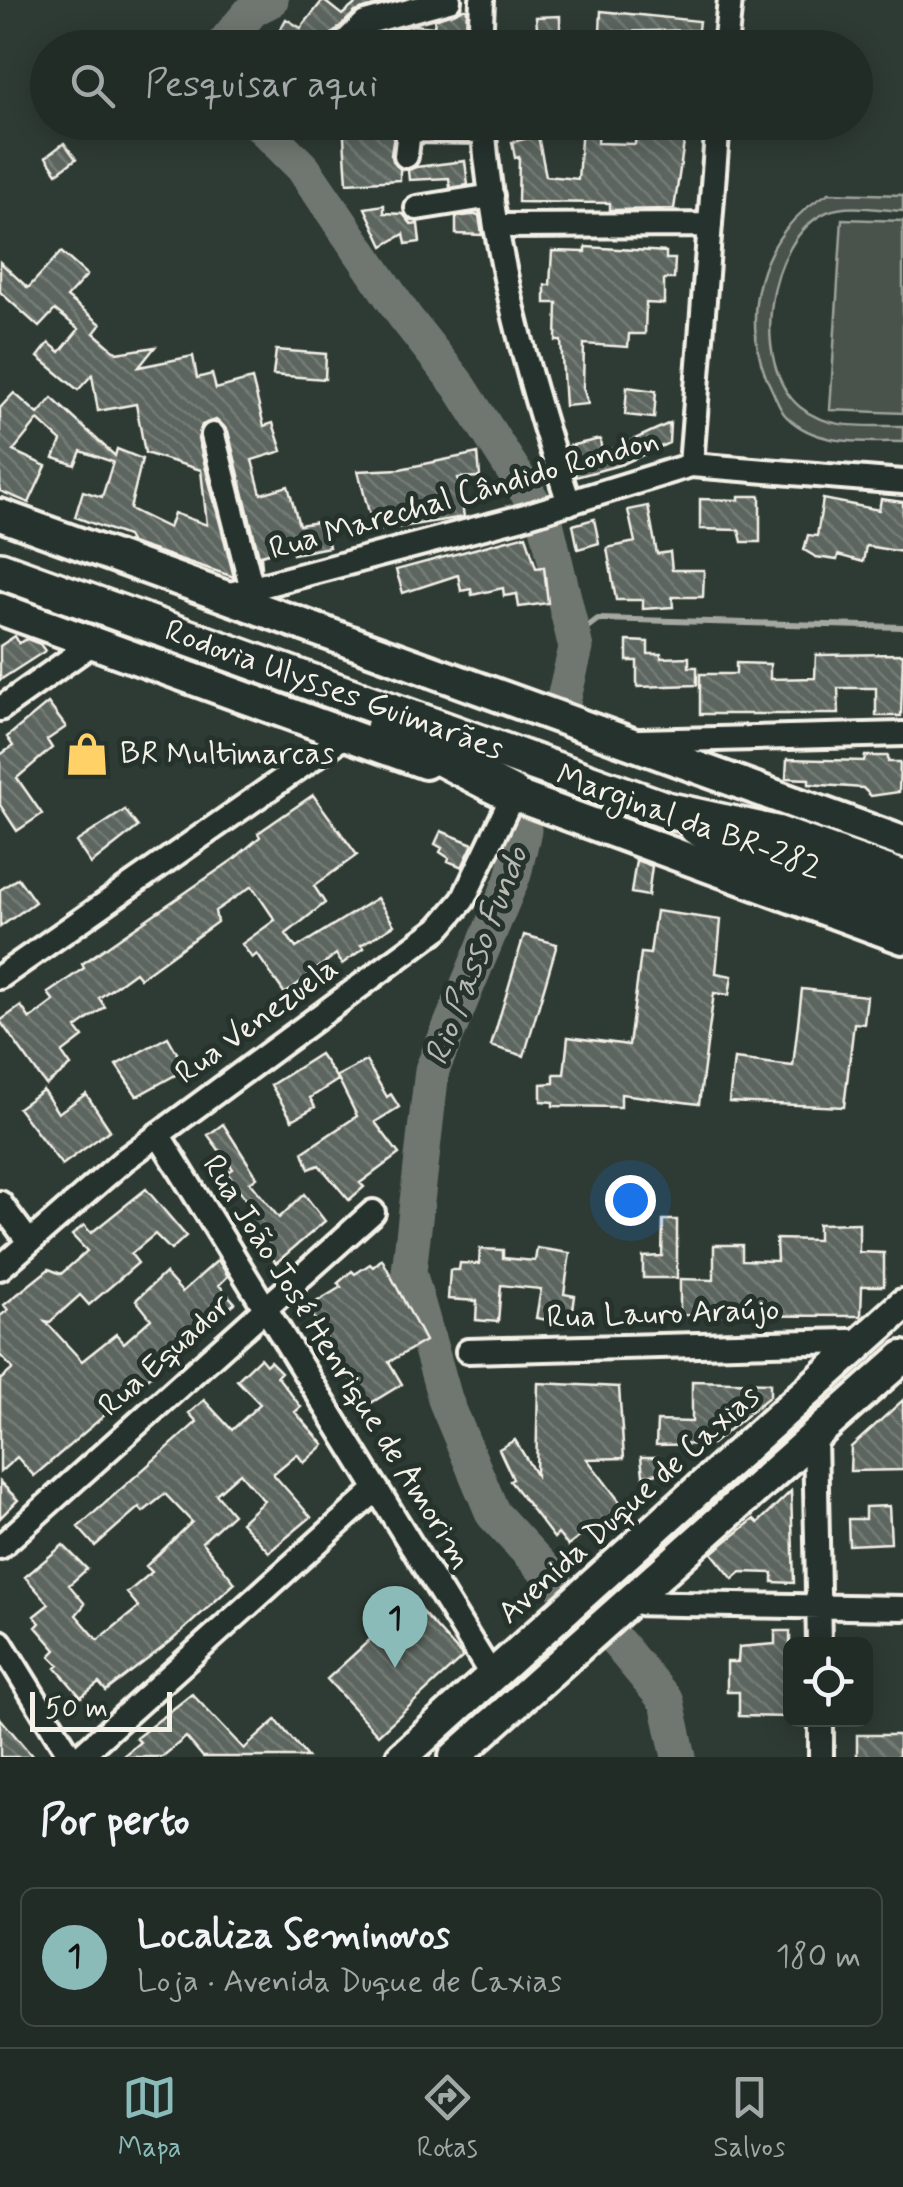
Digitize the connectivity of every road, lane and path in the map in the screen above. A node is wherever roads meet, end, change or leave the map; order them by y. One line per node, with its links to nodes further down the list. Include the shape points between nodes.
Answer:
1 (449, 0): 4 (street)
2 (482, 0): 5 (street)
3 (730, 0): 6 (street)
4 (358, 30)
5 (481, 30)
6 (727, 30)
7 (408, 140): 10 (street)
8 (485, 140): 11 (street)
9 (717, 140): 13 (street)
10 (406, 156)
11 (492, 196): 12 (street); 14 (street)
12 (417, 208)
13 (710, 225): 14 (street); 16 (street)
14 (497, 226): 18 (street)
15 (213, 435): 21 (street)
16 (691, 465): 17 (street, Rua Marechal Cândido Rondon); 18 (street, Rua Marechal Cândido Rondon)
17 (903, 482)
18 (561, 506): 21 (street, Rua Marechal Cândido Rondon)
19 (0, 515): 21 (main road, Marginal da BR-282)
20 (0, 570): 24 (highway, Rodovia Ulysses Guimarães)
21 (238, 592): 28 (main road, Marginal da BR-282)
22 (0, 609): 23 (main road, Marginal da BR-282)
23 (93, 643): 25 (street); 27 (main road, Marginal da BR-282)
24 (259, 663): 29 (highway); 30 (highway, Rodovia Ulysses Guimarães)
25 (0, 709)
26 (903, 734): 28 (street)
27 (346, 735): 29 (main road, Marginal da BR-282); 35 (street)
28 (625, 741): 31 (main road, Marginal da BR-282)
29 (513, 795): 34 (main road, Marginal da BR-282); 36 (street, Rua Venezuela, via 450,917)
30 (666, 810): 32 (highway, Rodovia Ulysses Guimarães, via 776,834); 33 (highway, Rodovia Ulysses Guimarães, via 758,862)
31 (903, 842)
32 (903, 879)
33 (903, 913)
34 (903, 938)
35 (0, 977)
36 (158, 1134): 39 (street, Rua Venezuela); 42 (street, Rua João José Henrique de Amorim)
37 (0, 1203): 39 (street)
38 (373, 1212): 42 (street, Rua Equador)
39 (29, 1242): 40 (street, Rua Venezuela)
40 (0, 1268)
41 (903, 1305): 43 (main road, Avenida Duque de Caxias)
42 (266, 1308): 47 (street, Rua João José Henrique de Amorim); 48 (street, Rua Equador)
43 (859, 1344): 44 (street, Rua Lauro Araújo); 54 (main road, Avenida Duque de Caxias)
44 (468, 1352)
45 (903, 1357): 46 (main road)
46 (815, 1436): 49 (main road); 50 (street)
47 (377, 1489): 54 (street, Rua João José Henrique de Amorim); 57 (street)
48 (0, 1548)
49 (627, 1603): 50 (street); 59 (main road)
50 (818, 1607): 51 (street); 52 (street)
51 (903, 1608)
52 (819, 1637)
53 (0, 1642): 56 (street)
54 (492, 1676): 58 (main road, Avenida Duque de Caxias)
55 (820, 1727): 60 (street)
56 (71, 1757)
57 (79, 1757)
58 (402, 1757)
59 (454, 1757)
60 (821, 1757)

